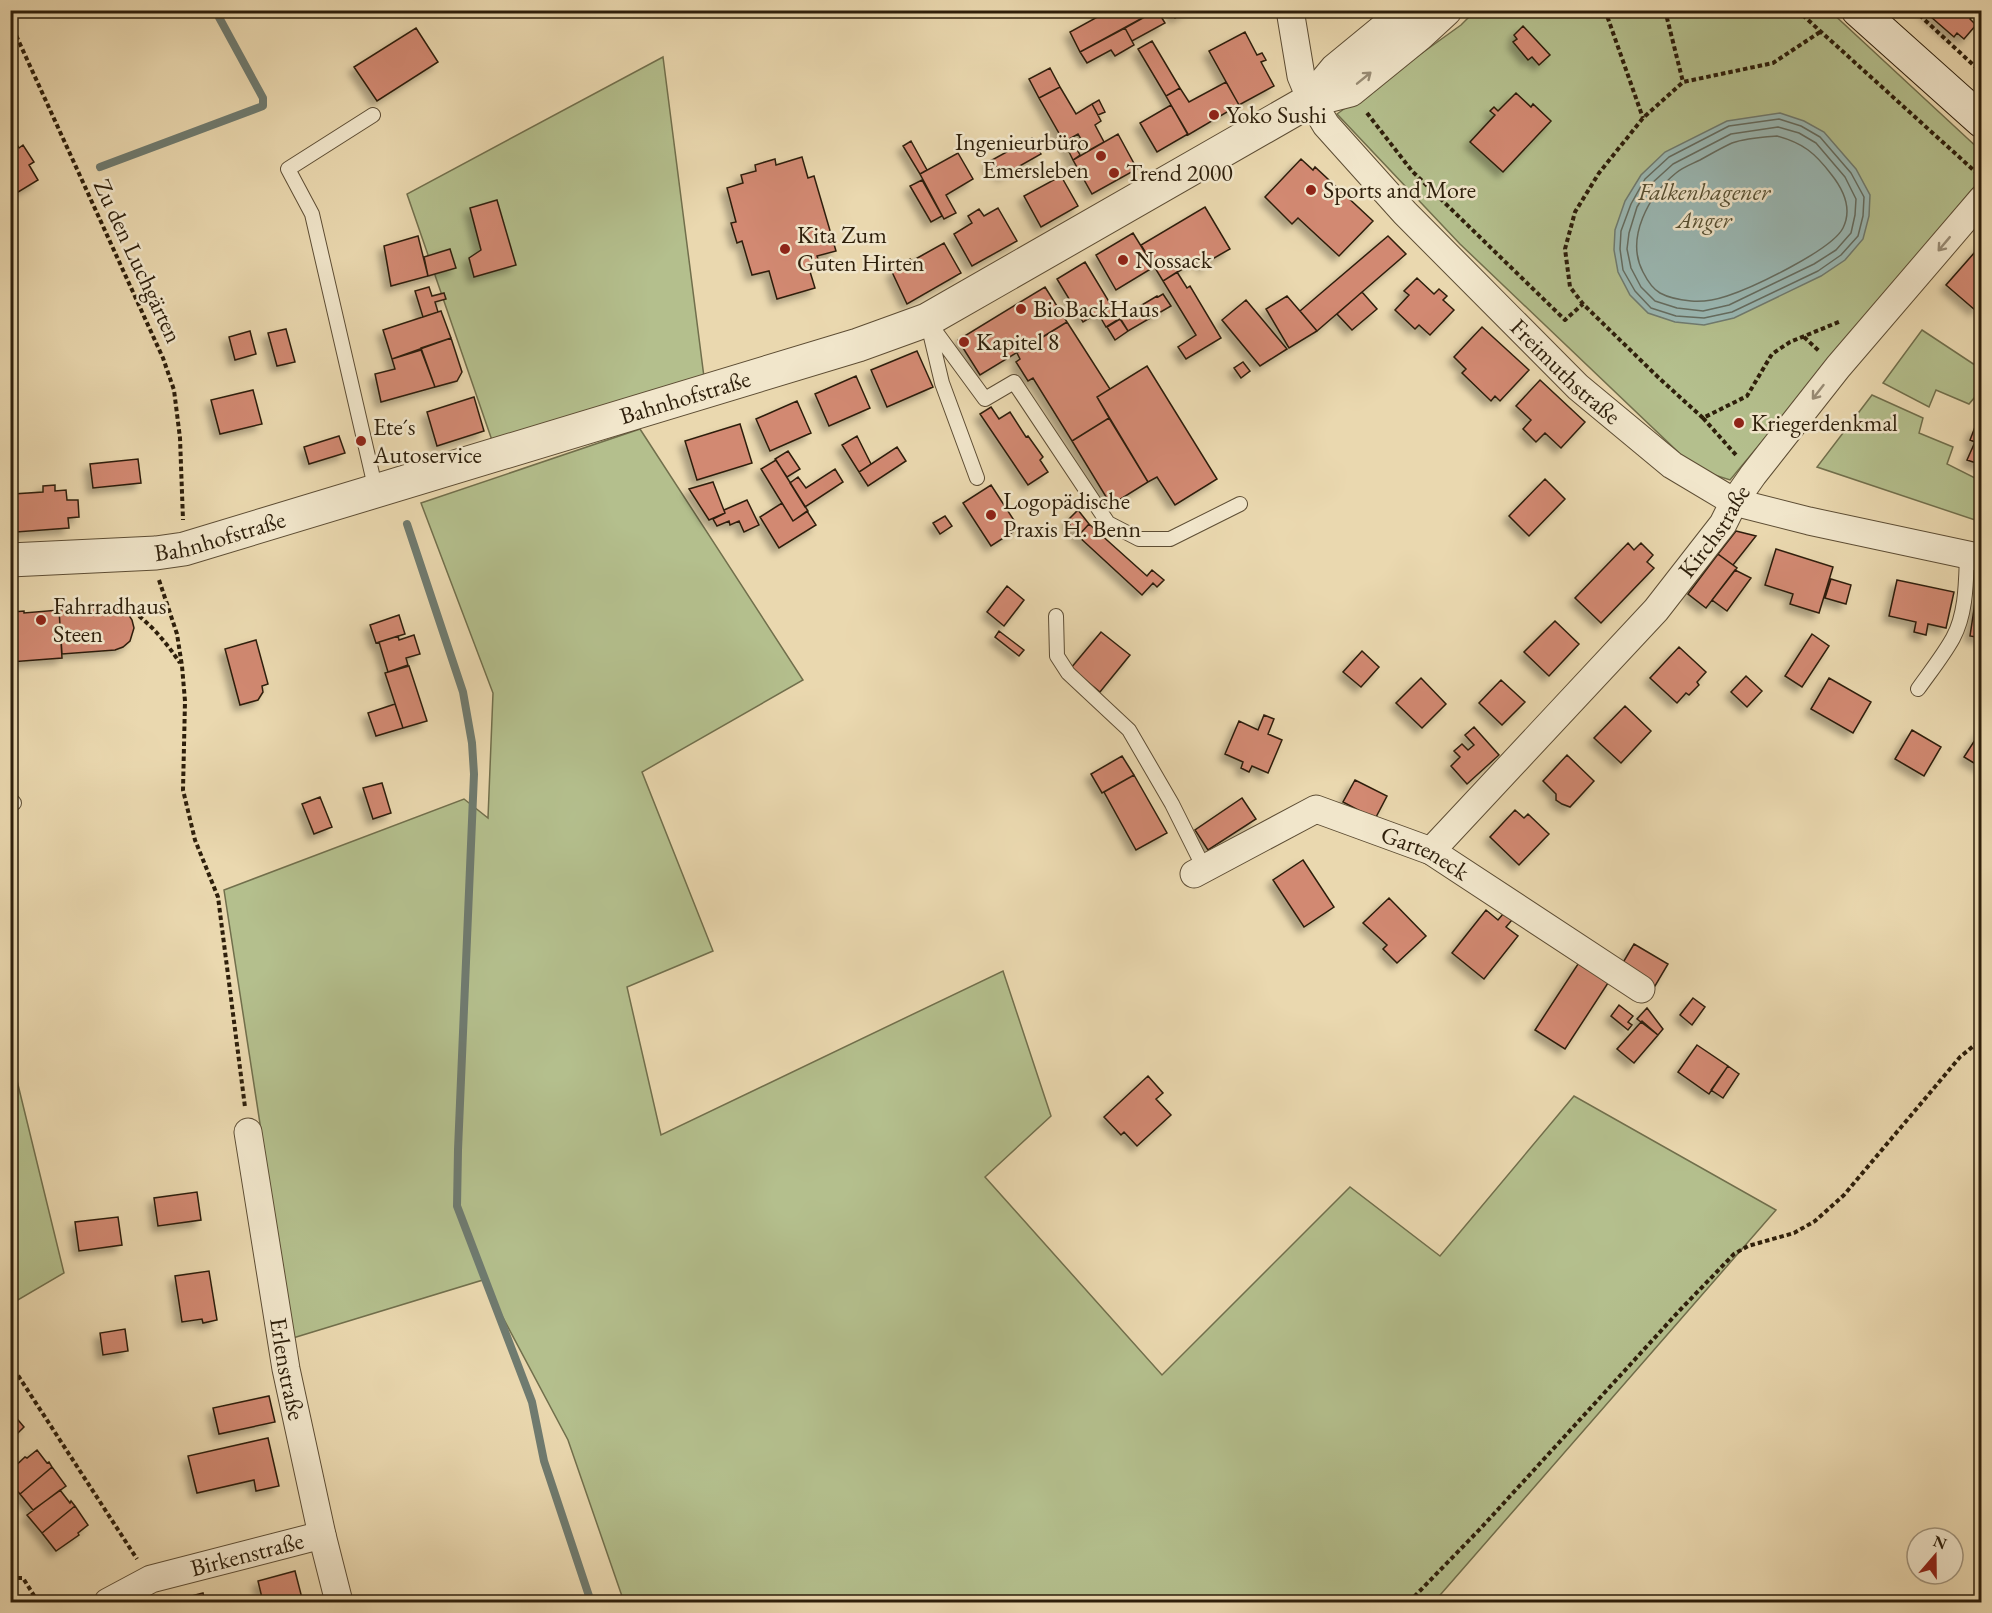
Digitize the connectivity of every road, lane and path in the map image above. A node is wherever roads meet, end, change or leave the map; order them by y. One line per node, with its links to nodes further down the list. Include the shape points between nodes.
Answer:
1 (1290, 10): 13 (street, Freimuthstraße, via 1301,76)
2 (1409, 10): 13 (street, Bahnhofstraße, via 1336,70)
3 (1445, 10): 13 (street, Bahnhofstraße, one-way to 3, via 1350,90)
4 (1605, 10): 16 (path)
5 (1797, 10): 10 (path)
6 (1858, 10): 17 (street)
7 (1914, 10): 11 (path)
8 (1665, 11): 12 (path)
9 (10, 22): 29 (path, Zu den Luchgärten, via 167,369 180,438)
10 (1820, 32): 12 (path, via 1773,63); 18 (path)
11 (1982, 73)
12 (1683, 82): 16 (path)
13 (1311, 100): 22 (street, Bahnhofstraße); 27 (street, Freimuthstraße, via 1326,125 1405,213 1578,387 1672,465)
14 (1365, 111): 20 (path, via 1412,171 1565,320)
15 (373, 115): 26 (lane, via 288,169 312,214)
16 (1643, 118): 20 (path, via 1599,173 1575,212 1565,249 1570,287)
17 (1982, 121)
18 (1982, 177)
19 (1982, 199): 24 (street, Kirchstraße, one-way to 24, via 1838,367)
20 (1583, 304): 23 (path)
21 (1845, 318): 23 (path, via 1772,354 1747,396)
22 (927, 320): 25 (lane, via 942,383); 26 (street, Bahnhofstraße, via 858,345); 28 (lane, via 985,399 1014,382 1108,523 1139,539 1170,539)
23 (1703, 418): 24 (path)
24 (1753, 475): 27 (street, Kirchstraße)
25 (977, 478)
26 (376, 490): 31 (street, Bahnhofstraße, via 184,549)
27 (1734, 502): 30 (street, Freimuthstraße); 37 (street, Kirchstraße, via 1723,524 1656,610)
28 (1240, 504)
29 (183, 528)
30 (1974, 557): 36 (lane, via 1953,638)
31 (10, 560)
32 (158, 576): 35 (path, via 177,634)
33 (139, 616): 35 (path)
34 (1056, 616): 38 (lane, via 1057,656 1068,673 1129,730 1172,804)
35 (182, 666): 41 (path, via 183,790 195,840 218,897)
36 (1918, 689)
37 (1431, 851): 38 (street, Garteneck, via 1316,809); 39 (street, Garteneck)
38 (1199, 871)
39 (1641, 989)
40 (1982, 1039): 49 (path, via 1960,1058 1844,1195 1815,1221 1794,1233 1734,1254)
41 (248, 1132): 43 (street, Erlenstraße, via 286,1369)
42 (10, 1363): 45 (path)
43 (322, 1535): 45 (street, Birkenstraße); 48 (street, Erlenstraße)
44 (10, 1578): 46 (path, via 23,1578)
45 (151, 1580): 47 (street, Birkenstraße)
46 (38, 1602)
47 (108, 1602)
48 (339, 1602)
49 (1409, 1602)

